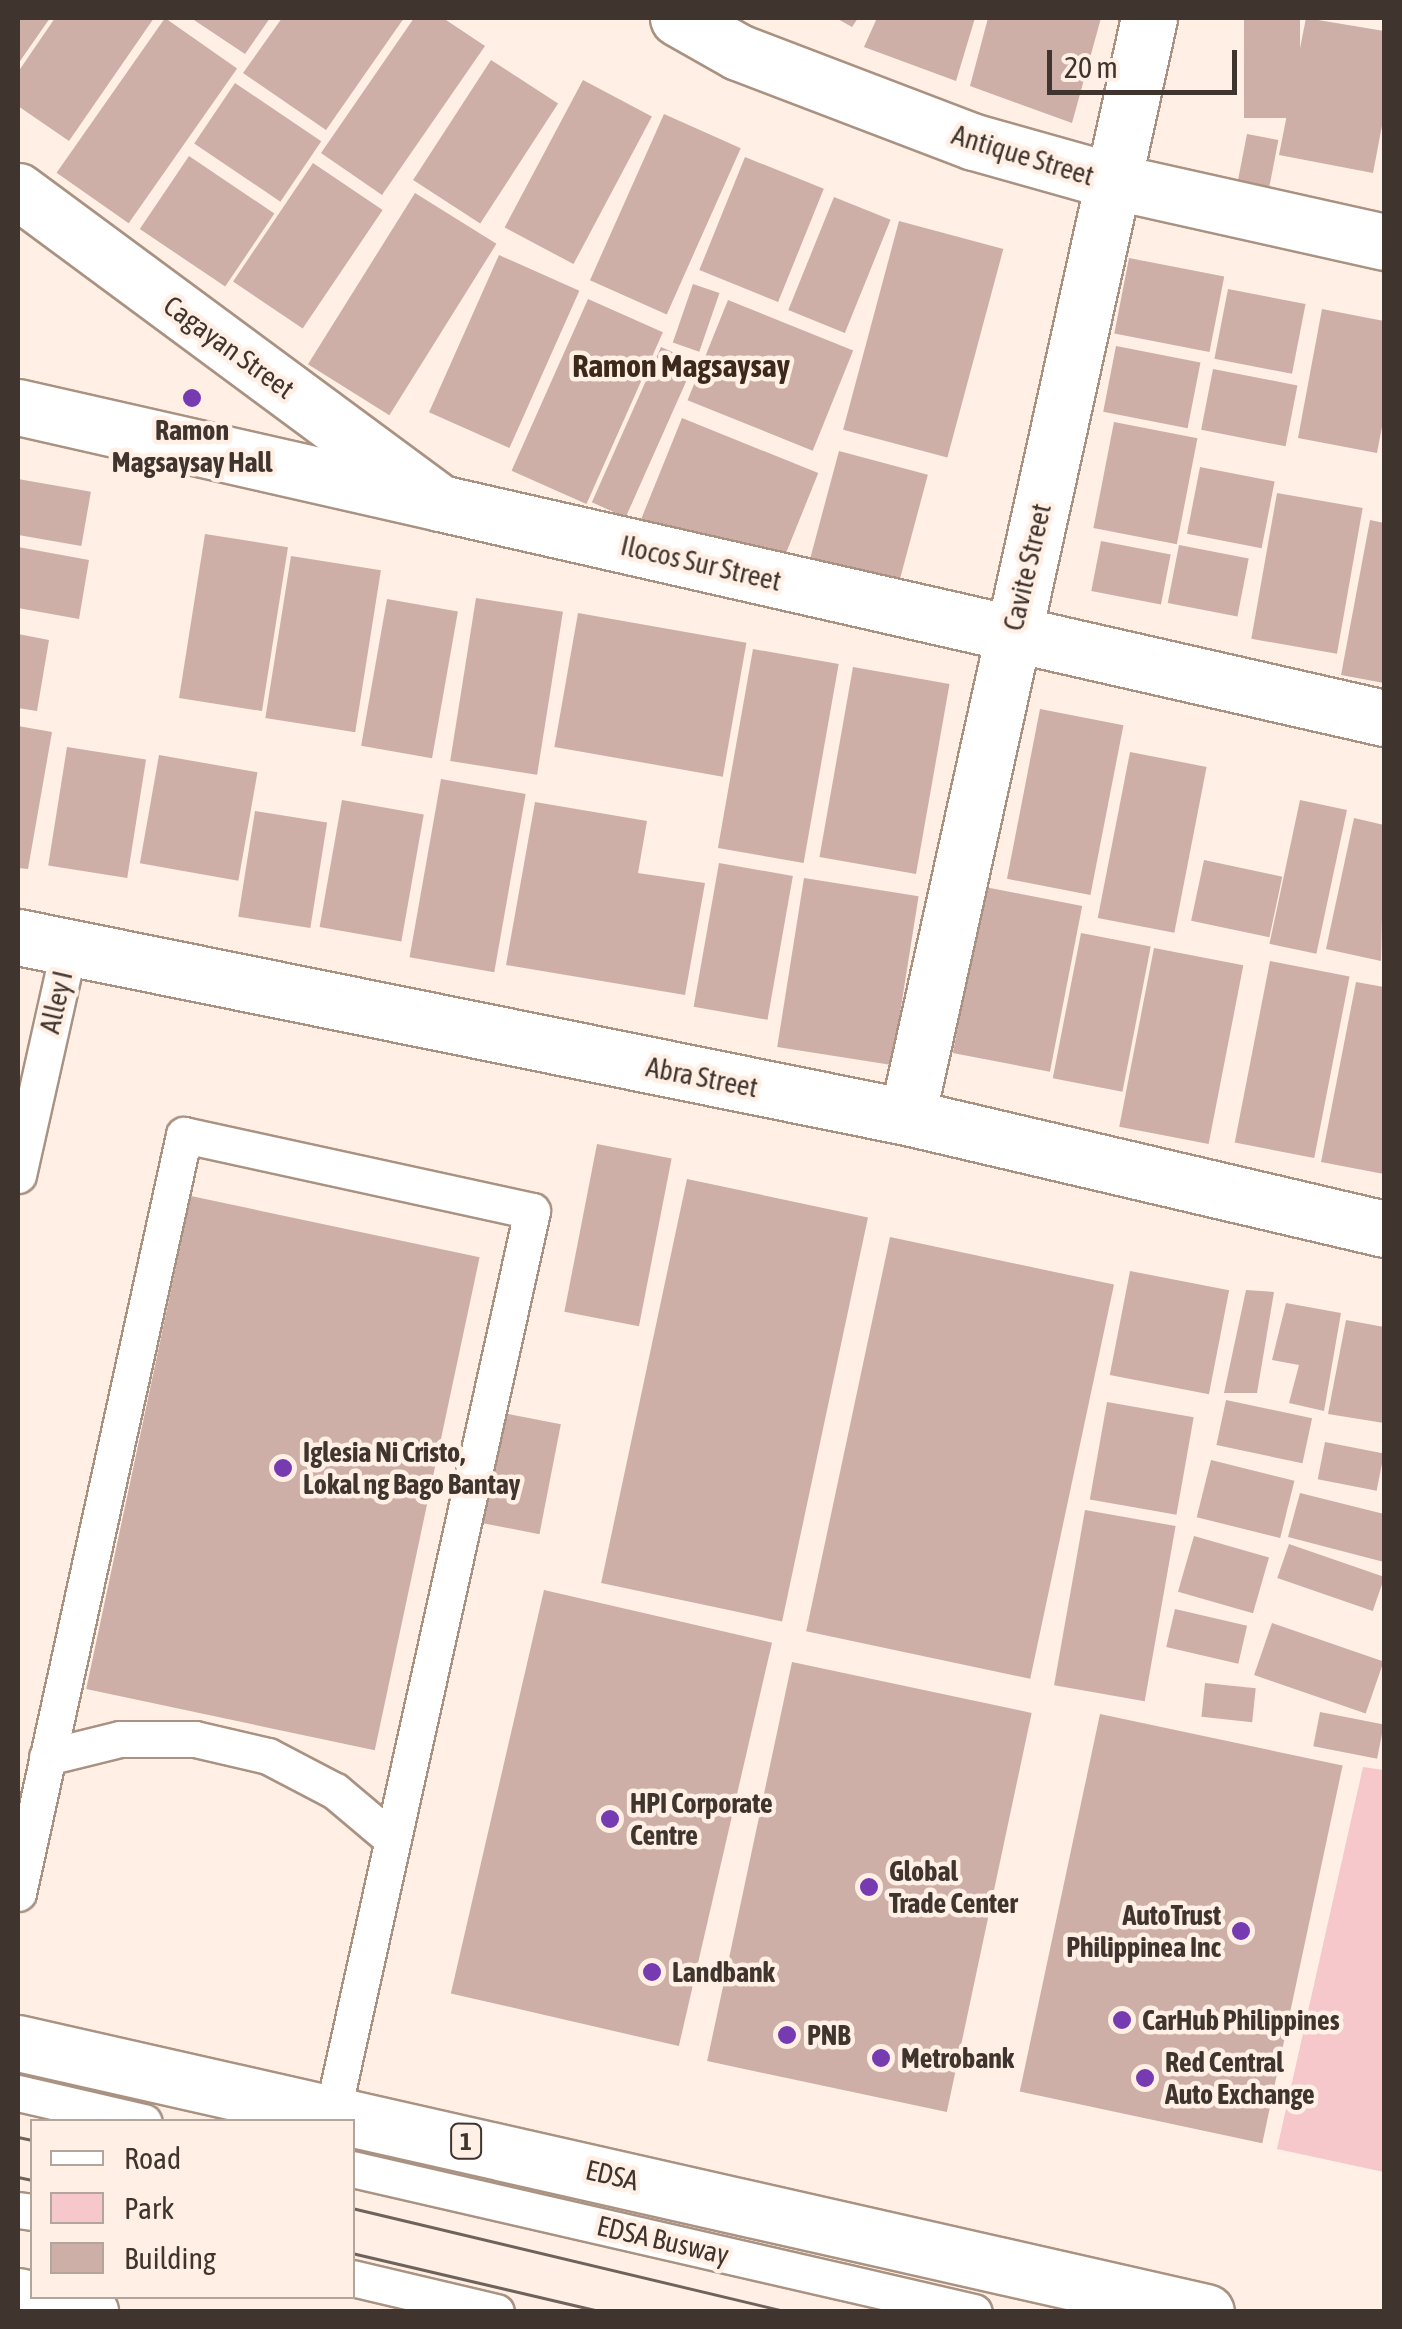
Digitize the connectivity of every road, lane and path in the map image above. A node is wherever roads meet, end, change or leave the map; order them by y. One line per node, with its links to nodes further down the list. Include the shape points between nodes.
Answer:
1 (678, 18): 3 (main road, Antique Street, via 738,52 862,101)
2 (1149, 18): 3 (main road, Cavite Street)
3 (1116, 182): 5 (main road, Antique Street); 8 (main road, Cavite Street)
4 (18, 191): 7 (main road, Cagayan Street)
5 (1384, 242)
6 (18, 408): 7 (main road, Ilocos Sur Street)
7 (440, 503): 8 (main road, Ilocos Sur Street)
8 (1012, 633): 9 (main road, Ilocos Sur Street); 11 (main road, Cavite Street)
9 (1384, 718)
10 (43, 941): 11 (main road, Abra Street); 12 (lane, Alley I)
11 (906, 1117): 13 (main road, Abra Street)
12 (18, 1176)
13 (1384, 1229)
14 (47, 1757): 15 (lane, via 120,1740 196,1740 268,1756 336,1791); 15 (lane, via 184,1135 532,1210); 16 (lane)
15 (392, 1839): 19 (lane)
16 (18, 1893)
17 (18, 2043): 19 (main road, EDSA / 1)
18 (18, 2093): 20 (lane)
19 (334, 2110): 27 (main road, EDSA / 1)
20 (131, 2119)
21 (355, 2170): 26 (lane, EDSA Busway)
22 (355, 2279): 25 (lane)
23 (32, 2299): 24 (main road)
24 (90, 2312)
25 (496, 2312)
26 (974, 2312)
27 (1206, 2312)

